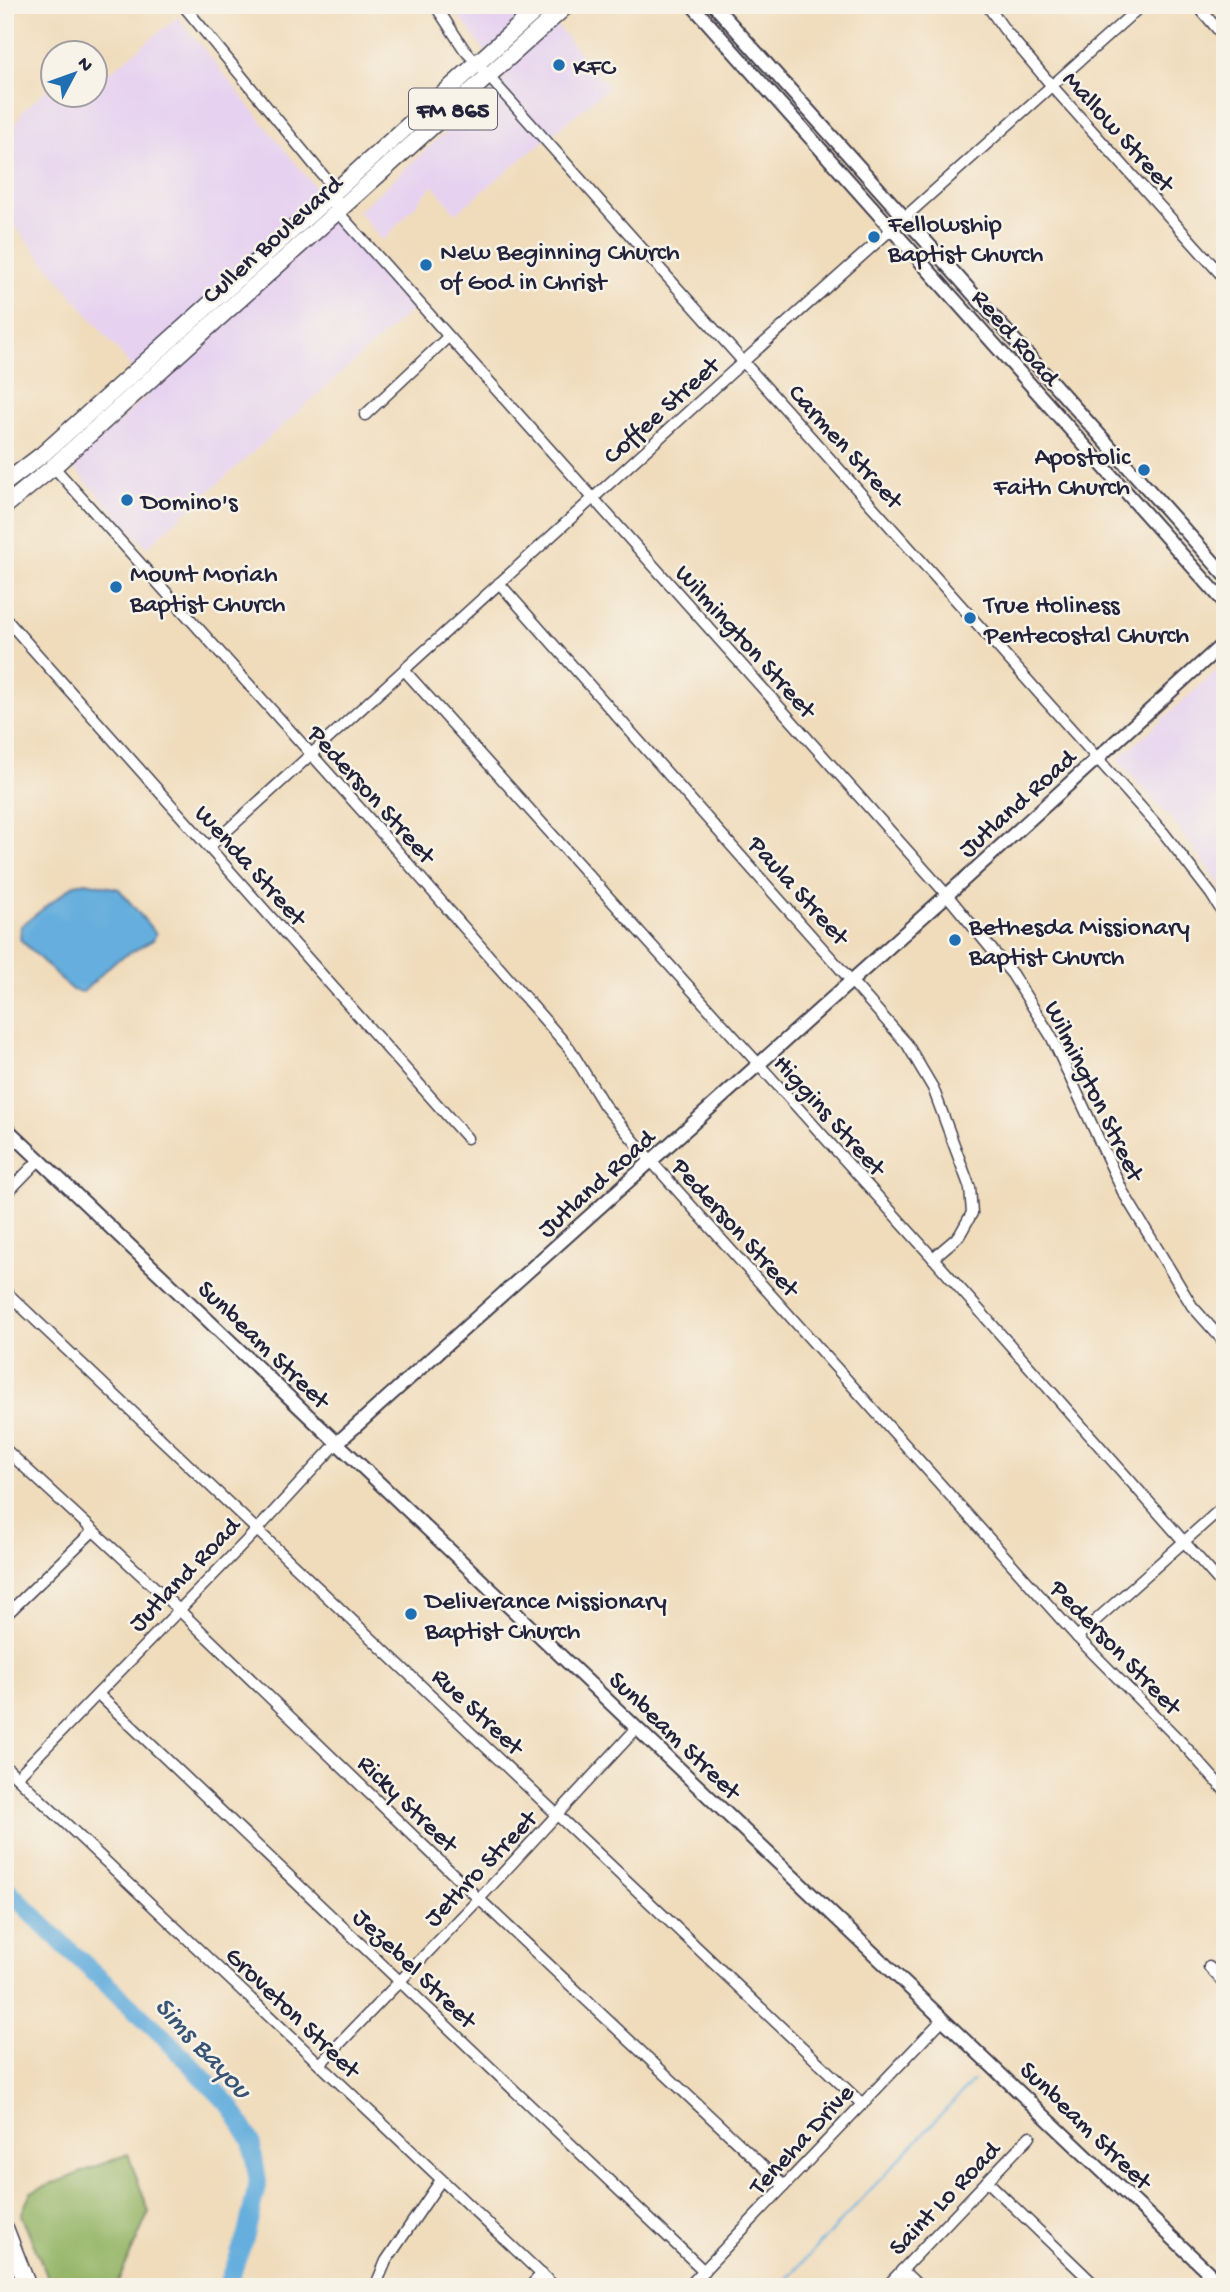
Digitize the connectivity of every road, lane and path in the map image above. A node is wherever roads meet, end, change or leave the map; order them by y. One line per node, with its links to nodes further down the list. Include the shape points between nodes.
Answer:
1 (183, 5): 16 (street)
2 (435, 5): 13 (street, Carmen Street)
3 (542, 5): 13 (main road, Cullen Boulevard / FM 865)
4 (567, 5): 14 (main road, Cullen Boulevard / FM 865)
5 (692, 5): 12 (street, Reed Road)
6 (714, 5): 11 (street, Reed Road)
7 (987, 5): 15 (street, Mallow Street)
8 (1142, 5): 15 (street, Coffee Street)
9 (1197, 5): 10 (street)
10 (1225, 38)
11 (752, 48): 12 (street); 18 (street, Reed Road)
12 (739, 58): 19 (street, Reed Road)
13 (477, 64): 14 (street, Carmen Street); 16 (main road, Cullen Boulevard / FM 865)
14 (488, 77): 17 (main road, Cullen Boulevard / FM 865); 23 (street, Carmen Street)
15 (1052, 86): 18 (street, Coffee Street); 20 (street, Mallow Street)
16 (335, 190): 17 (street); 21 (main road, Cullen Boulevard / FM 865)
17 (338, 212): 21 (main road, Cullen Boulevard / FM 865); 22 (street, Wilmington Street)
18 (904, 217): 19 (street, Coffee Street); 24 (street, Reed Road)
19 (892, 228): 23 (street, Coffee Street); 26 (street, Reed Road)
20 (1225, 279)
21 (228, 298): 25 (main road, Cullen Boulevard / FM 865); 27 (main road, Cullen Boulevard / FM 865)
22 (448, 337): 28 (street); 32 (street, Wilmington Street)
23 (743, 362): 32 (street, Coffee Street); 42 (street, Carmen Street)
24 (1039, 369): 26 (street); 31 (street, Reed Road)
25 (129, 377): 27 (main road); 29 (main road, Cullen Boulevard / FM 865)
26 (1026, 380): 34 (street, Reed Road)
27 (147, 382): 29 (main road, Cullen Boulevard / FM 865)
28 (365, 415)
29 (48, 460): 30 (main road, Cullen Boulevard / FM 865); 33 (main road, Cullen Boulevard / FM 865); 41 (street, Pederson Street)
30 (5, 483)
31 (1154, 497): 34 (street); 35 (street, Reed Road)
32 (593, 499): 36 (street, Coffee Street); 44 (street, Wilmington Street)
33 (5, 506)
34 (1141, 509): 37 (street, Reed Road)
35 (1225, 575)
36 (499, 583): 40 (street, Coffee Street); 46 (street, Paula Street)
37 (1225, 603)
38 (5, 618): 43 (street, Wenda Street)
39 (1225, 642): 42 (street, Jutland Road)
40 (404, 670): 41 (street, Coffee Street); 47 (street, Higgins Street)
41 (310, 755): 43 (street, Coffee Street); 51 (street, Pederson Street, via 570,1049 604,1105)
42 (1098, 758): 44 (street, Jutland Road); 45 (street, Carmen Street, via 1164,832)
43 (208, 847): 49 (street, Wenda Street)
44 (947, 895): 46 (street, Jutland Road); 55 (street, Wilmington Street, via 1012,974 1051,1036 1123,1192 1192,1306)
45 (1225, 916)
46 (853, 980): 47 (street, Jutland Road); 53 (street, Paula Street, via 907,1044 933,1088 970,1188 972,1213 959,1236)
47 (759, 1066): 51 (street, Jutland Road); 53 (street, Higgins Street)
48 (5, 1127): 50 (street, Sunbeam Street)
49 (467, 1138)
50 (39, 1160): 52 (street); 56 (street, Sunbeam Street)
51 (651, 1161): 56 (street, Jutland Road); 65 (street, Pederson Street)
52 (5, 1195)
53 (933, 1258): 61 (street, Higgins Street)
54 (5, 1291): 59 (street, Rue Street)
55 (1225, 1343)
56 (337, 1443): 59 (street, Jutland Road); 67 (street, Sunbeam Street)
57 (7, 1453): 60 (street, Ricky Street)
58 (1225, 1505): 61 (street)
59 (257, 1530): 63 (street, Jutland Road); 71 (street, Rue Street)
60 (93, 1531): 63 (street, Ricky Street); 64 (street)
61 (1184, 1542): 62 (street, Higgins Street); 65 (street)
62 (1225, 1588)
63 (178, 1609): 66 (street, Jutland Road); 72 (street, Ricky Street)
64 (5, 1616)
65 (1077, 1637): 70 (street, Pederson Street)
66 (98, 1694): 69 (street, Jutland Road); 74 (street, Jezebel Street)
67 (637, 1728): 71 (street, Jethro Street); 76 (street, Sunbeam Street)
68 (5, 1766): 69 (street, Groveton Street)
69 (17, 1777): 77 (street, Groveton Street)
70 (1225, 1791)
71 (557, 1816): 72 (street, Jethro Street); 78 (street, Rue Street)
72 (479, 1899): 74 (street, Jethro Street); 82 (street, Ricky Street)
73 (1209, 1967): 75 (street)
74 (399, 1980): 77 (street, Jethro Street); 84 (street, Jezebel Street)
75 (1225, 1984)
76 (943, 2019): 78 (street, Teneha Drive); 95 (street, Sunbeam Street)
77 (320, 2064): 80 (street, Groveton Street)
78 (861, 2103): 82 (street, Teneha Drive)
79 (1030, 2136): 81 (street, Saint Lo Road)
80 (441, 2180): 86 (street, Groveton Street); 88 (street, via 386,2261)
81 (987, 2181): 85 (street, Saint Lo Road); 94 (street)
82 (784, 2186): 84 (street, Teneha Drive)
83 (5, 2228): 87 (main road)
84 (704, 2270): 91 (street, Teneha Drive)
85 (902, 2270): 92 (street, Saint Lo Road); 93 (street)
86 (542, 2274): 89 (street); 90 (street, Groveton Street)
87 (28, 2287)
88 (376, 2287)
89 (529, 2287)
90 (555, 2287)
91 (688, 2287)
92 (886, 2287)
93 (920, 2287)
94 (1097, 2287)
95 (1224, 2287)

